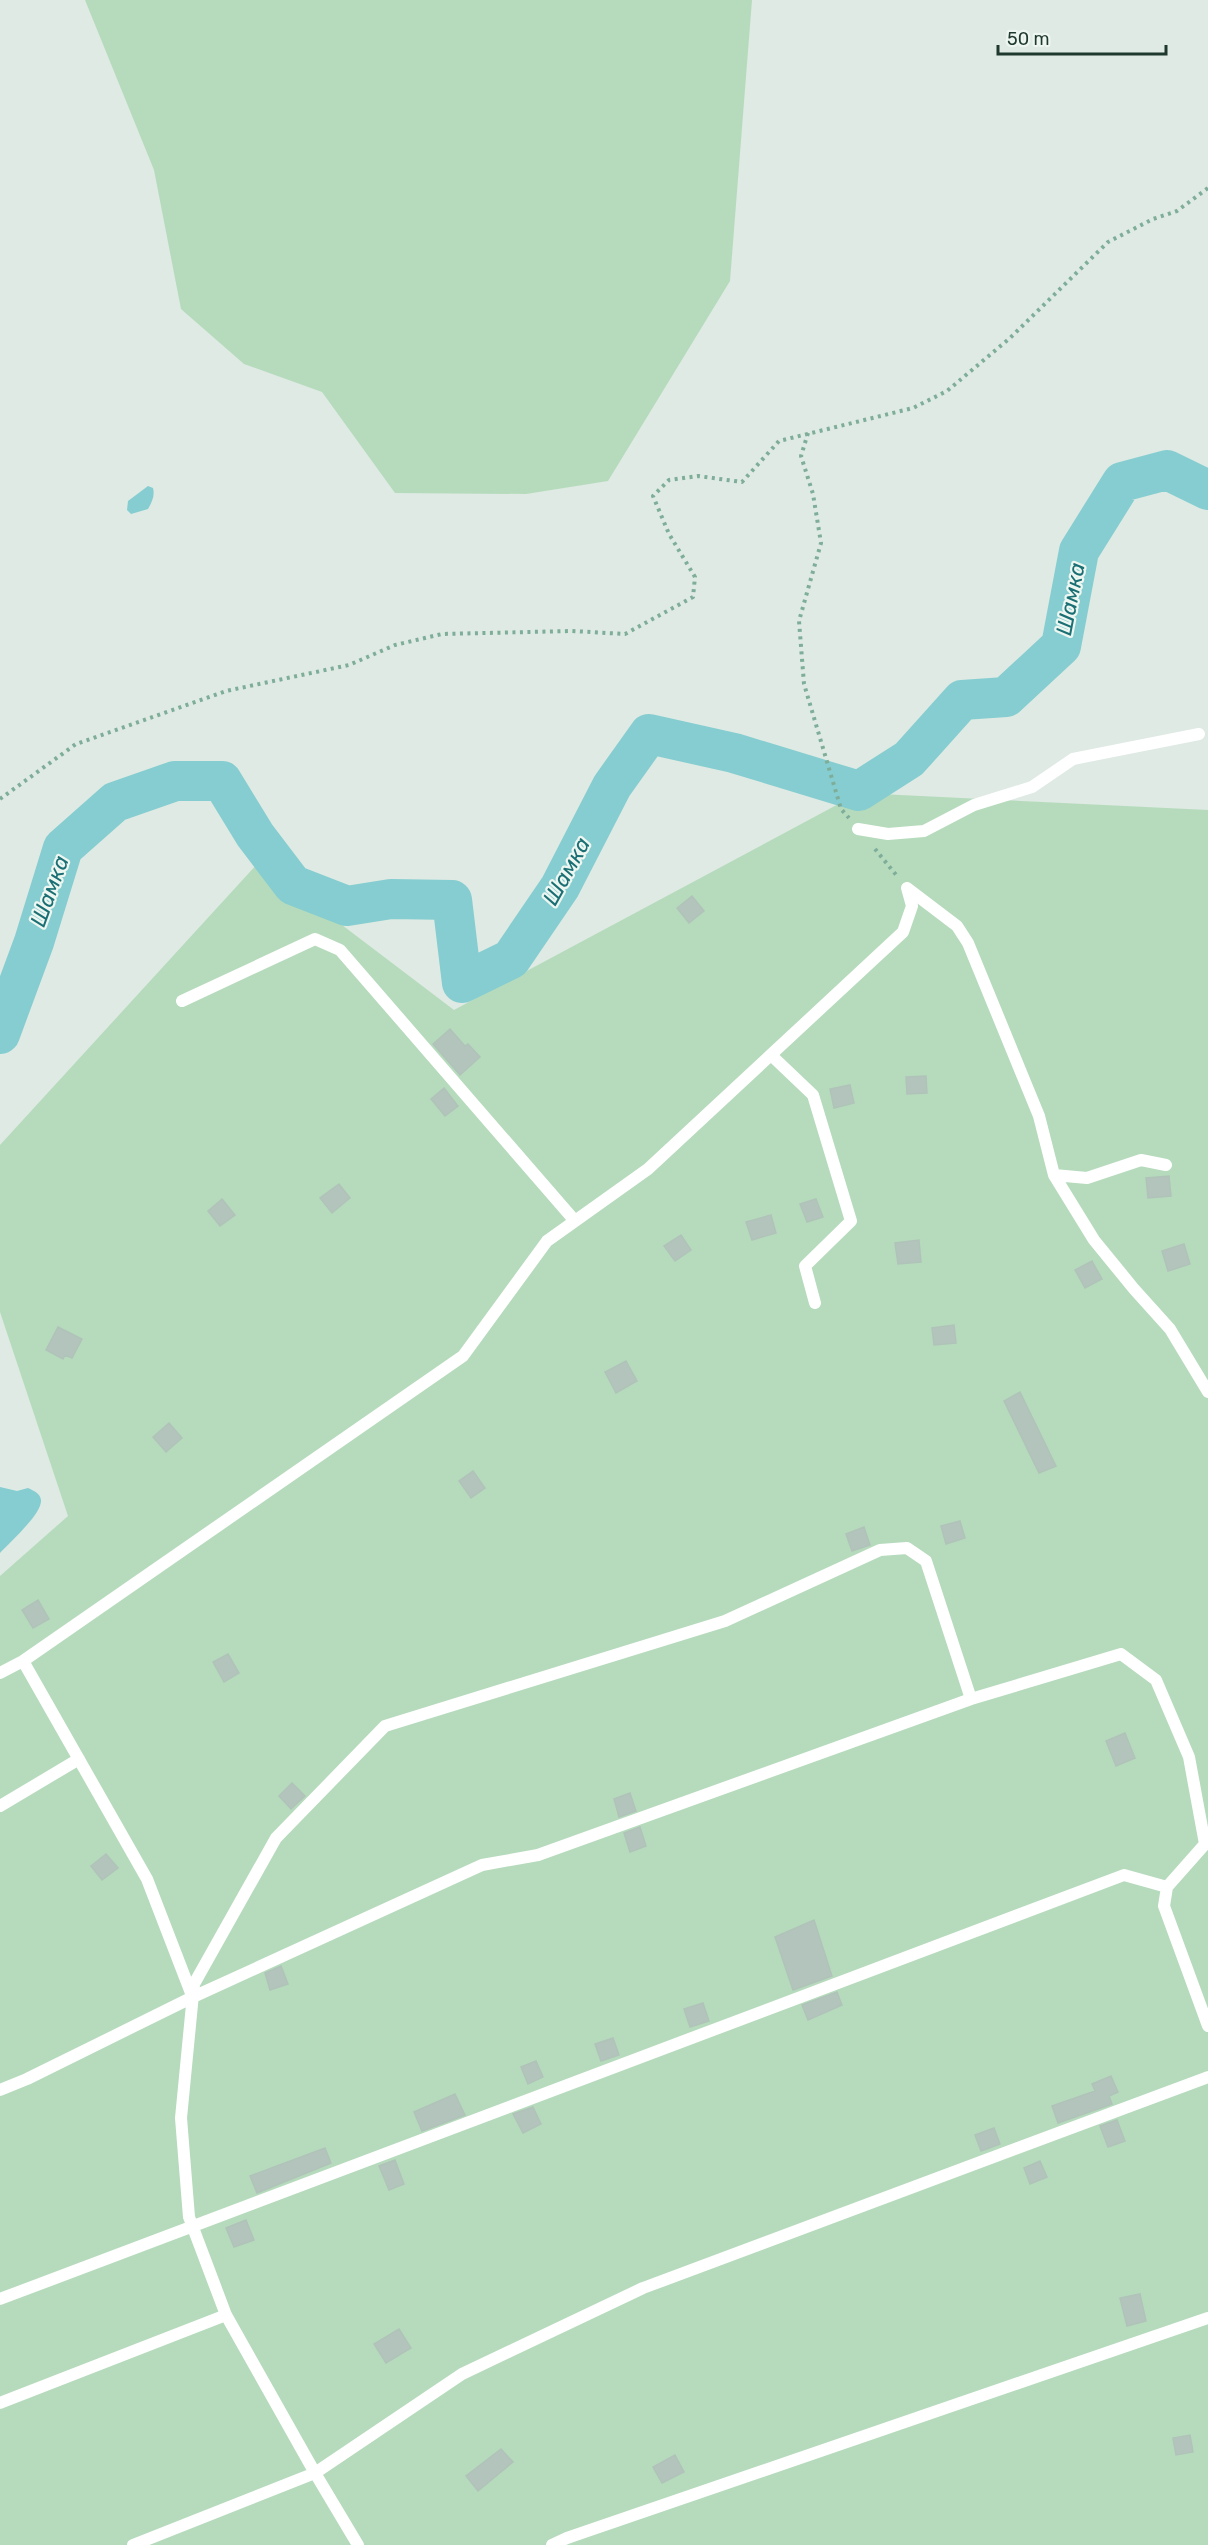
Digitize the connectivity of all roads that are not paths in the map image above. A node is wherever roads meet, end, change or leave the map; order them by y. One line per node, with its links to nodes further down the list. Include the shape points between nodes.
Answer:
1 (1199, 734): 2 (lane, via 1073,759 1032,787 974,805 924,831 888,834)
2 (858, 829)
3 (182, 1001): 7 (lane, via 315,939 340,950)
4 (771, 1055): 6 (lane, via 903,932 912,906 907,888 957,926 968,943 1039,1116); 7 (lane, via 648,1169); 8 (lane, via 813,1095 851,1221 805,1266)
5 (1166, 1166): 6 (lane, via 1141,1160 1087,1178)
6 (1054, 1175): 9 (lane, via 1094,1240 1170,1329)
7 (575, 1221): 10 (lane, via 547,1241 463,1356)
8 (815, 1303)
9 (1208, 1392)
10 (23, 1661): 11 (lane); 13 (lane)
11 (0, 1673)
12 (971, 1699): 15 (lane, via 1122,1654 1156,1680 1189,1757 1205,1845); 16 (lane, via 538,1855 482,1865); 16 (lane, via 926,1561 907,1548 880,1550 725,1621 385,1726 276,1838 194,1984)
13 (79, 1759): 14 (lane); 16 (lane, via 147,1879)
14 (0, 1806)
15 (1167, 1887): 17 (lane, via 1164,1906); 20 (lane, via 1124,1875)
16 (193, 1997): 19 (lane); 20 (lane, via 181,2118)
17 (1208, 2026)
18 (1208, 2077): 25 (lane, via 643,2288 462,2374)
19 (0, 2090)
20 (193, 2227): 21 (lane); 22 (lane)
21 (0, 2299)
22 (226, 2315): 24 (lane); 25 (lane)
23 (1208, 2318): 28 (lane)
24 (0, 2403)
25 (315, 2473): 26 (lane); 27 (lane)
26 (133, 2545)
27 (358, 2545)
28 (552, 2545)

